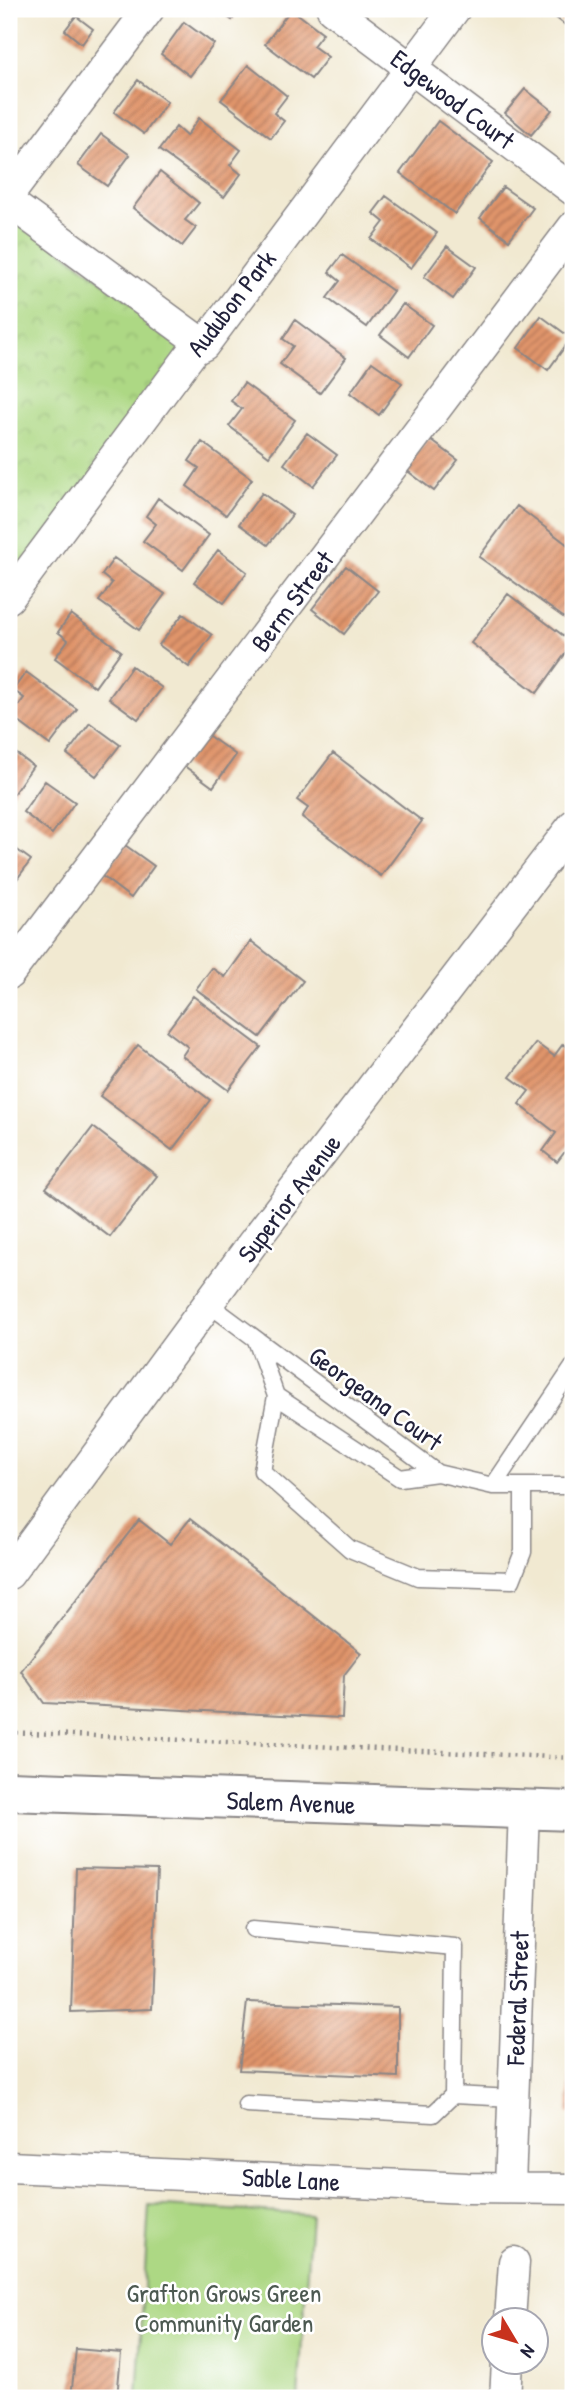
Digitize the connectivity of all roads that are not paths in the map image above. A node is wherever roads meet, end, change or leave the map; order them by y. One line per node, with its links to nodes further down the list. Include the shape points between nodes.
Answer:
1 (149, 9): 6 (street)
2 (332, 9): 4 (street, Edgewood Court)
3 (455, 9): 4 (street, Audubon Park)
4 (409, 66): 5 (street, Edgewood Court); 9 (street, Audubon Park)
5 (573, 190)
6 (9, 195)
7 (9, 202): 9 (street)
8 (573, 227): 12 (street, Berm Street)
9 (204, 345): 10 (street, Audubon Park, via 194,350)
10 (9, 598)
11 (573, 825): 13 (street, Superior Avenue, via 252,1244)
12 (9, 974)
13 (210, 1306): 14 (lane, Georgeana Court); 21 (street, Superior Avenue)
14 (256, 1340): 16 (lane); 17 (lane, Georgeana Court)
15 (573, 1367): 18 (lane)
16 (276, 1396): 17 (lane, via 400,1478); 19 (lane, via 262,1471 350,1549 418,1577 512,1580 523,1552)
17 (437, 1473): 18 (lane, Georgeana Court)
18 (494, 1486): 19 (lane, Georgeana Court)
19 (523, 1486): 20 (lane, Georgeana Court)
20 (573, 1486)
21 (9, 1574)
22 (9, 1791): 23 (main road, Salem Avenue)
23 (524, 1809): 24 (main road, Salem Avenue); 27 (street, Federal Street)
24 (573, 1811)
25 (253, 1929): 26 (lane, via 455,1947)
26 (453, 2095): 27 (lane); 28 (lane, via 433,2113)
27 (513, 2098): 30 (street, Federal Street)
28 (246, 2104)
29 (9, 2167): 30 (street, Sable Lane, via 467,2188)
30 (510, 2186): 31 (street, Sable Lane)
31 (573, 2189)
32 (514, 2262): 33 (street)
33 (511, 2306)
34 (506, 2376): 35 (street)
35 (505, 2398)

